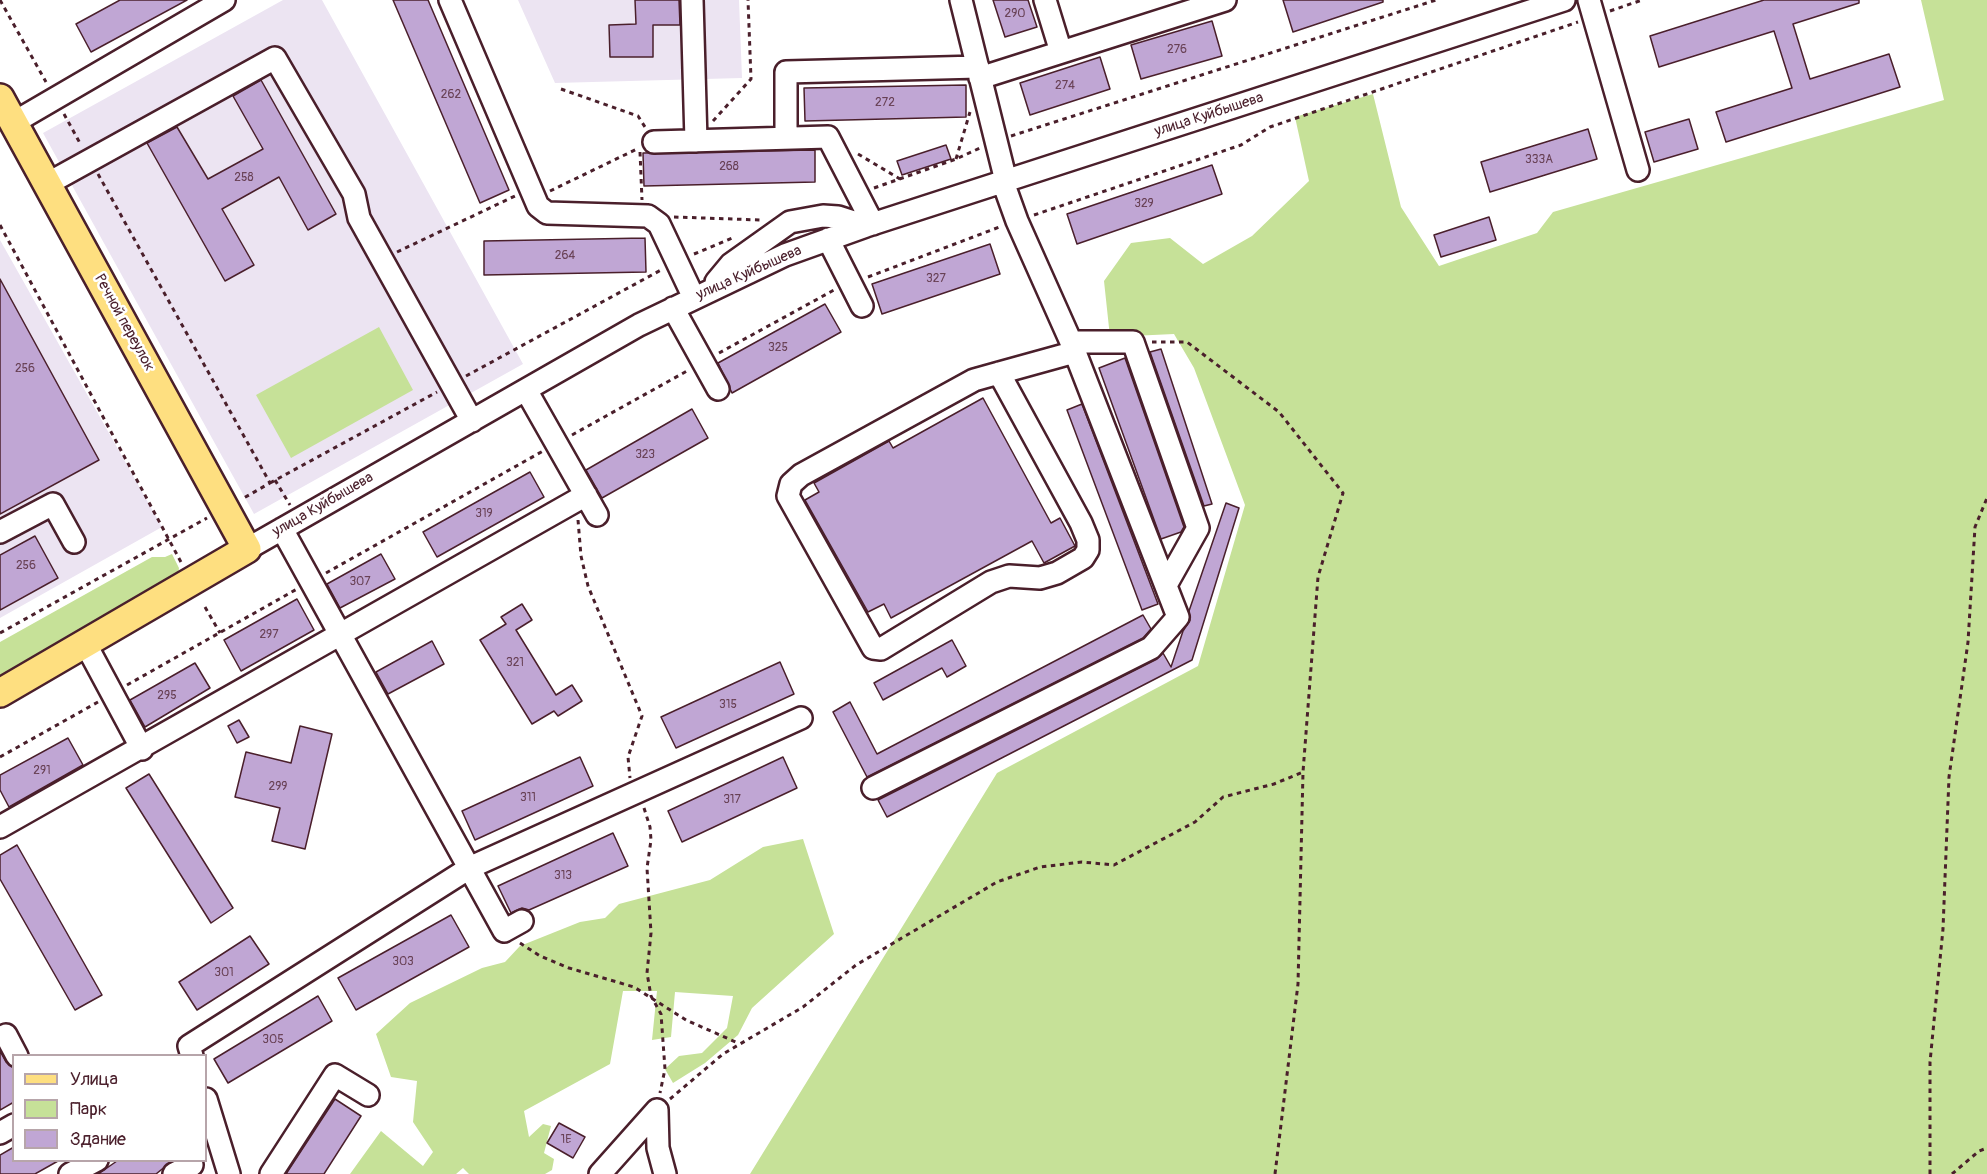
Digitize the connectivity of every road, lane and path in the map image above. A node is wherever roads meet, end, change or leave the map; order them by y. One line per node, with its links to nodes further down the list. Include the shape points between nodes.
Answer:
1 (224, 0): 17 (street)
2 (450, 0): 27 (street)
3 (692, 0): 20 (street)
4 (748, 0): 20 (path, via 751,79)
5 (961, 0): 13 (street)
6 (1045, 0): 12 (street)
7 (1225, 0): 10 (street)
8 (1564, 0): 25 (street, улица Куйбышева)
9 (1642, 0): 11 (path)
10 (1185, 6): 12 (street)
11 (1591, 8): 23 (street); 30 (path, via 1270,127 1240,145)
12 (1061, 52): 13 (street)
13 (979, 73): 19 (street, via 786,72); 25 (street)
14 (561, 89): 21 (path, via 638,116)
15 (0, 98): 17 (main road, Речной переулок)
16 (971, 108): 22 (path)
17 (14, 123): 26 (main road, Речной переулок)
18 (828, 137): 19 (street); 24 (path); 32 (street)
19 (786, 138): 20 (street)
20 (696, 141): 21 (street)
21 (647, 145): 27 (path); 28 (path)
22 (956, 159)
23 (1638, 170)
24 (900, 179)
25 (1004, 181): 30 (street); 32 (street, улица Куйбышева)
26 (47, 184): 34 (street, via 275,58 354,194 359,218); 55 (main road, Речной переулок)
27 (535, 198): 28 (street, via 547,213); 34 (path, via 513,195)
28 (646, 216): 29 (path); 36 (street, via 659,224)
29 (764, 220)
30 (1017, 220): 35 (path); 40 (street)
31 (0, 225): 56 (path)
32 (869, 225): 33 (street, улица Куйбышева); 36 (street, via 823,216 790,222 731,264)
33 (828, 239): 35 (street); 36 (street, улица Куйбышева)
34 (382, 260): 45 (street)
35 (851, 283): 37 (street); 41 (path)
36 (702, 293): 38 (street, улица Куйбышева)
37 (862, 306)
38 (673, 308): 41 (street); 44 (street, улица Куйбышева)
39 (1133, 342): 40 (street); 58 (street, via 1198,528); 68 (path, via 1187,342 1278,412 1343,493 1318,577)
40 (1073, 347): 42 (street); 58 (street)
41 (703, 362): 43 (street); 46 (path)
42 (999, 373): 42 (street, via 974,380 791,484 788,496 873,648 881,649 991,582 1009,576 1040,578 1057,573 1083,558 1088,550 1082,523)
43 (718, 388)
44 (526, 390): 45 (street, улица Куйбышева); 46 (street)
45 (472, 421): 52 (street, улица Куйбышева)
46 (556, 444): 48 (street); 57 (path)
47 (275, 480): 50 (path)
48 (586, 495): 51 (street); 61 (street)
49 (1987, 498): 91 (path, via 1975,527 1968,642 1949,777 1943,929 1930,1062)
50 (292, 508)
51 (597, 515)
52 (282, 529): 55 (street, улица Куйбышева); 57 (street)
53 (0, 532): 54 (street, via 53,504)
54 (74, 542)
55 (247, 549): 62 (main road, улица Куйбышева)
56 (185, 570)
57 (312, 580): 60 (path); 61 (street)
58 (1166, 585): 69 (street, via 1178,617 1151,648)
59 (206, 607): 60 (path)
60 (220, 633): 64 (path)
61 (342, 634): 66 (street); 71 (street)
62 (85, 643): 63 (main road, улица Куйбышева); 64 (street)
63 (0, 693)
64 (112, 694): 66 (street); 67 (path)
65 (801, 718): 71 (street)
66 (142, 749): 70 (street)
67 (0, 757)
68 (1303, 772): 75 (path, via 1223,797 1195,822 1114,865 1082,862 1040,867 997,882 856,965 803,1007); 90 (path, via 1298,984)
69 (873, 788)
70 (0, 827)
71 (471, 867): 73 (street); 77 (street, via 189,1046)
72 (522, 921): 73 (street)
73 (504, 931): 75 (path, via 540,956 634,987 686,1020)
74 (6, 1035): 76 (street)
75 (739, 1044): 80 (path)
76 (17, 1054)
77 (191, 1054)
78 (368, 1095): 87 (street, via 335,1075)
79 (207, 1106): 86 (street)
80 (657, 1110): 88 (street); 89 (street, via 658,1148)
81 (1987, 1148): 92 (path)
82 (95, 1162): 84 (street)
83 (191, 1162): 85 (street)
84 (70, 1174)
85 (174, 1174)
86 (229, 1174)
87 (271, 1174)
88 (600, 1174)
89 (665, 1174)
90 (1275, 1174)
91 (1930, 1174)
92 (1952, 1174)

